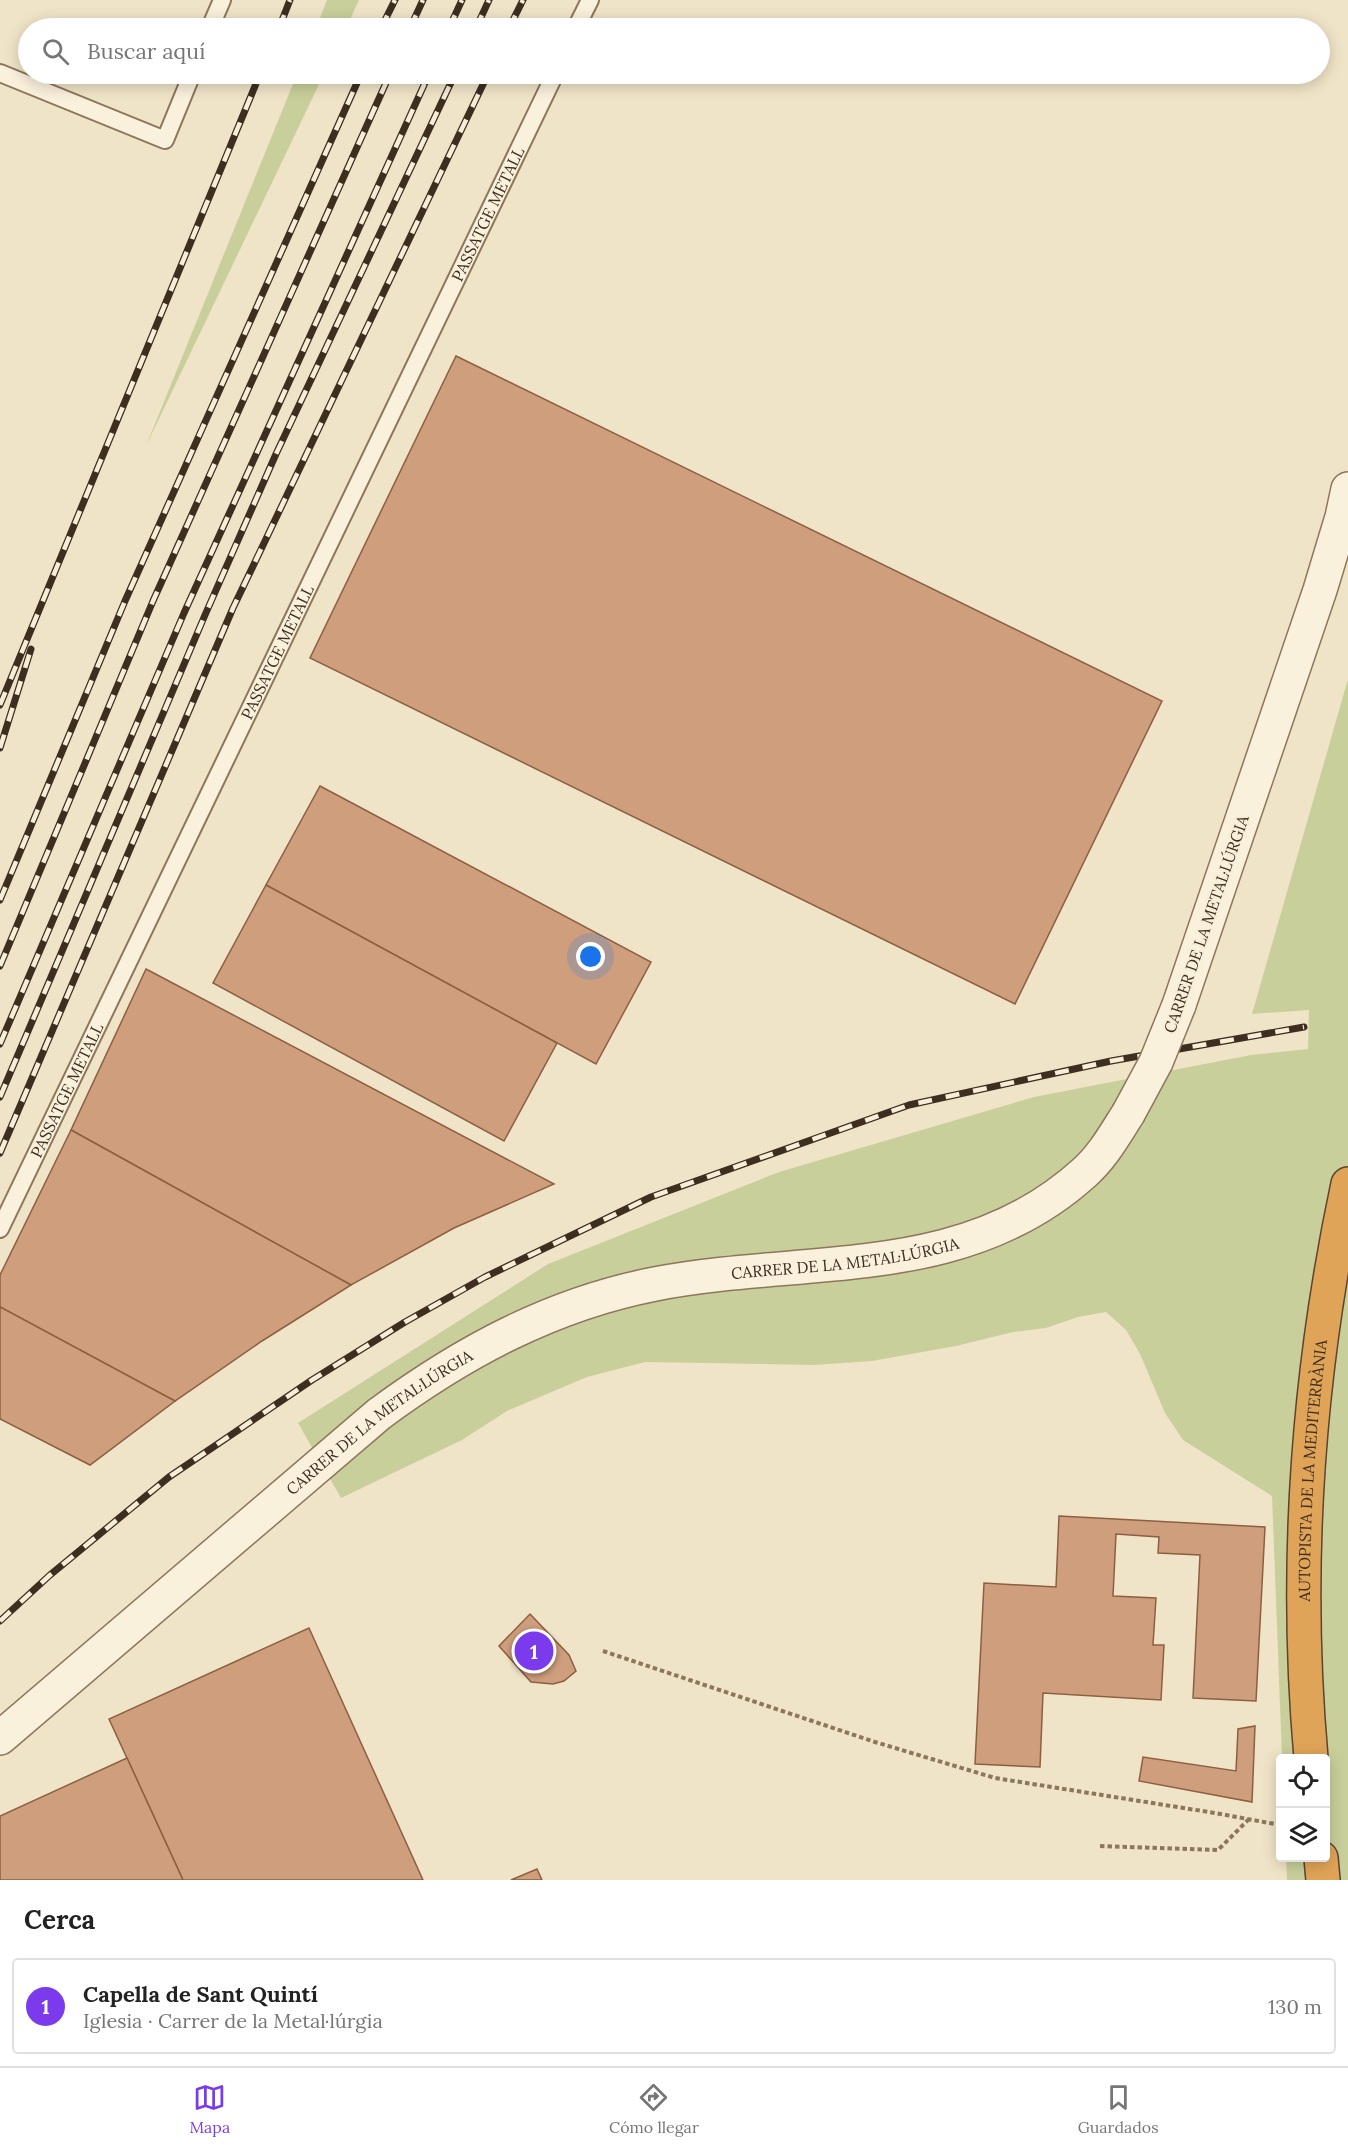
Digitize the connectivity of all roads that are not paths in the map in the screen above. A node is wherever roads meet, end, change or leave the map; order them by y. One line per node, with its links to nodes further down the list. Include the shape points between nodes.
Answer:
1 (222, 0): 3 (lane)
2 (590, 0): 4 (lane)
3 (214, 18)
4 (581, 18)
5 (0, 73): 6 (lane)
6 (18, 80)
7 (27, 84): 8 (lane, via 165,140)
8 (188, 84)
9 (550, 84): 12 (lane, PASSATGE METALL)
10 (1348, 489): 13 (street, CARRER DE LA METAL·LÚRGIA, bridge, via 1320,590 1179,1005 1156,1062 1128,1114 1087,1171 1028,1215 994,1231 923,1253 703,1277 627,1291 568,1308 472,1352 379,1414)
11 (1348, 1184): 14 (highway, AUTOPISTA DE LA MEDITERRÀNIA, via 1328,1293 1309,1464 1304,1644)
12 (0, 1229)
13 (0, 1738)
14 (1311, 1754)
15 (1321, 1862): 16 (highway)
16 (1323, 1880)

